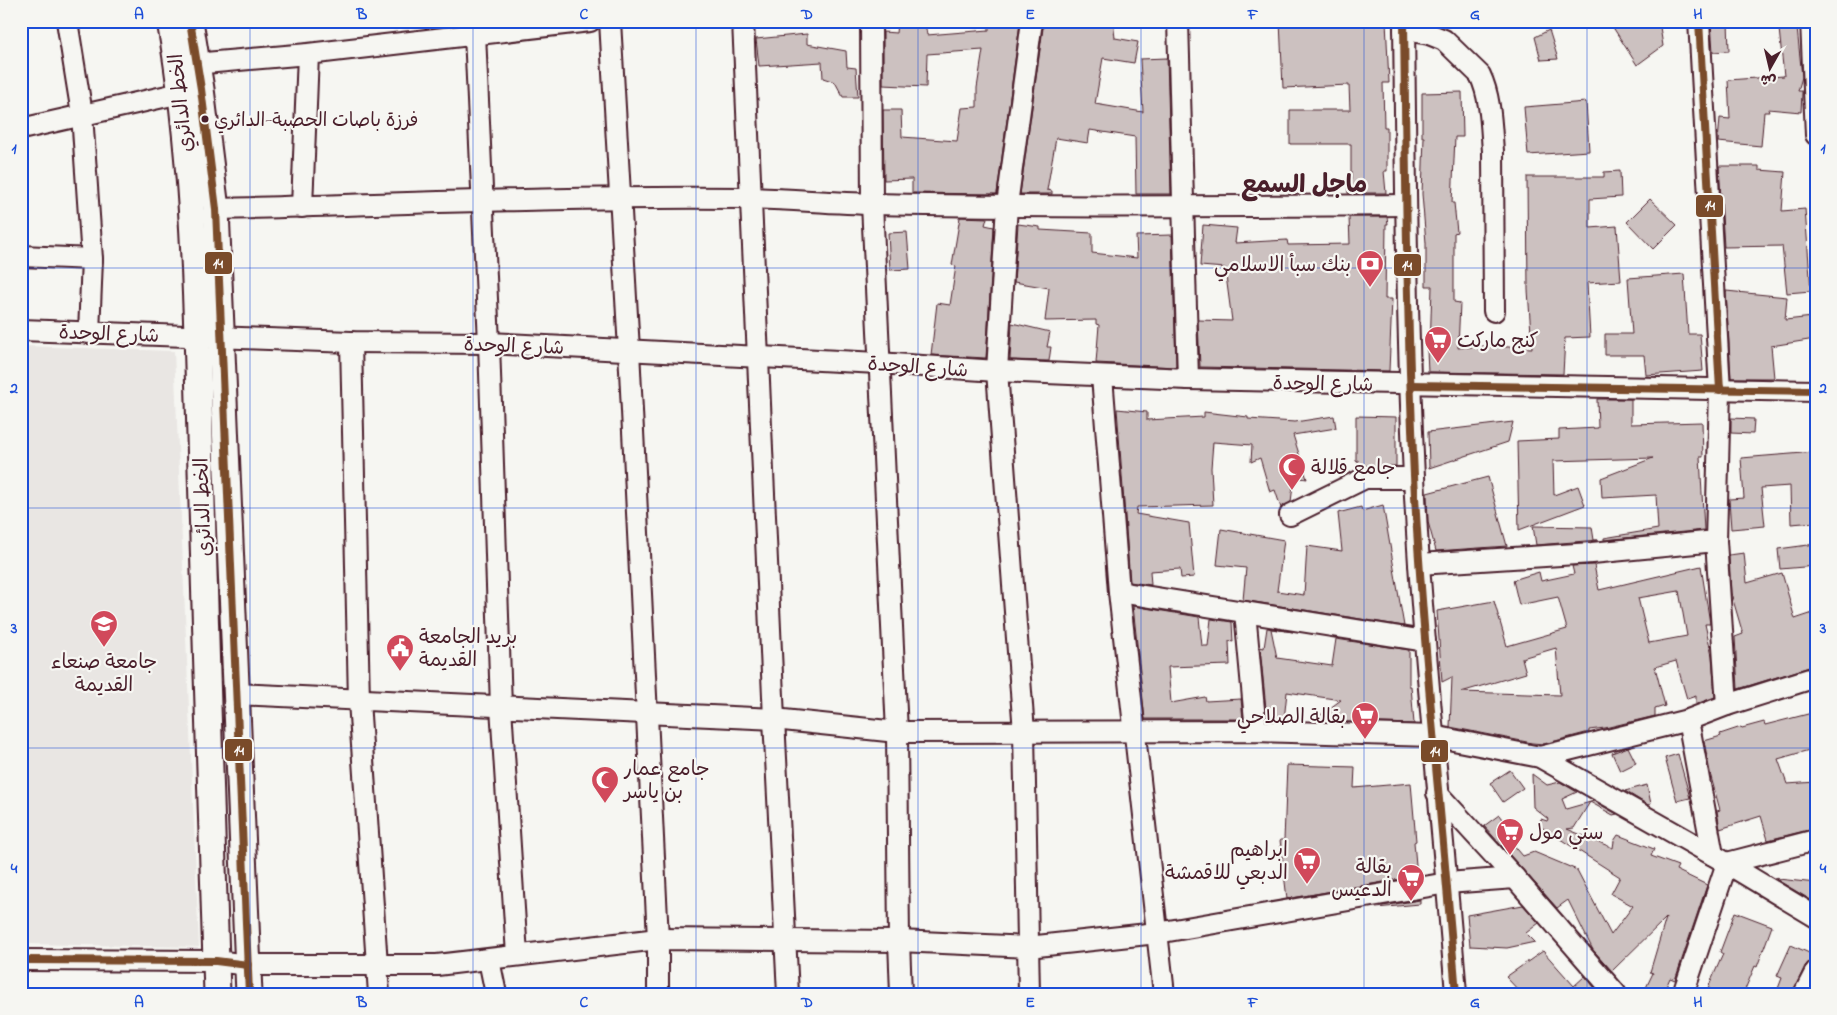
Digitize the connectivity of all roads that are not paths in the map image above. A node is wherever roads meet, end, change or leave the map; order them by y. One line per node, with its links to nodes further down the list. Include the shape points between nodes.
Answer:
1 (67, 21): 17 (street)
2 (170, 21): 15 (main road, الخط الدائري)
3 (190, 21): 15 (main road, الخط الدائري)
4 (590, 21): 13 (street)
5 (610, 21): 20 (street)
6 (743, 21): 21 (street)
7 (871, 21): 23 (street)
8 (1032, 21): 25 (street)
9 (1178, 21): 27 (street)
10 (1699, 21): 44 (street)
11 (1811, 21): 19 (street)
12 (1404, 26): 24 (street); 31 (street, via 1444,40 1480,75 1484,83 1493,151)
13 (467, 30): 14 (street); 22 (street)
14 (308, 54): 15 (street); 26 (street)
15 (187, 64): 16 (main road, الخط الدائري)
16 (191, 91): 17 (street); 28 (main road, الخط الدائري); 34 (main road, الخط الدائري, via 191,212)
17 (82, 114): 18 (street); 30 (street)
18 (21, 129)
19 (1816, 135)
20 (620, 198): 21 (street); 22 (street); 37 (street)
21 (751, 198): 23 (street); 38 (street)
22 (482, 200): 26 (street); 36 (street)
23 (872, 204): 25 (street); 39 (street)
24 (1405, 204): 27 (street); 43 (street)
25 (1008, 205): 27 (street); 40 (street)
26 (302, 207): 28 (street)
27 (1183, 207): 42 (street)
28 (216, 209): 34 (main road, الخط الدائري)
29 (21, 256): 30 (street)
30 (92, 259): 33 (street)
31 (1494, 311)
32 (21, 330): 33 (street, شارع الوحدة)
33 (89, 333): 34 (street, شارع الوحدة)
34 (209, 337): 35 (street, شارع الوحدة); 54 (main road, الخط الدائري); 81 (main road, الخط الدائري)
35 (351, 342): 36 (street, شارع الوحدة); 55 (street)
36 (489, 343): 37 (street, شارع الوحدة); 57 (street)
37 (629, 350): 38 (street, شارع الوحدة); 58 (street)
38 (759, 357): 39 (street, شارع الوحدة); 59 (street)
39 (878, 363): 40 (street, شارع الوحدة); 63 (street)
40 (997, 371): 41 (street, شارع الوحدة); 64 (street)
41 (1102, 376): 42 (street, شارع الوحدة); 50 (street)
42 (1188, 379): 43 (street, شارع الوحدة)
43 (1411, 385): 44 (street, شارع الوحدة); 46 (street)
44 (1720, 390): 45 (street, شارع الوحدة); 48 (street)
45 (1816, 391)
46 (1414, 478): 47 (street, via 1365,478); 49 (street)
47 (1290, 515)
48 (1716, 541): 49 (street); 56 (street)
49 (1419, 564): 52 (street)
50 (1119, 592): 51 (street); 61 (street)
51 (1245, 612): 52 (street); 62 (street)
52 (1425, 641): 65 (street)
53 (1816, 677): 56 (street)
54 (235, 694): 55 (street); 82 (main road, الخط الدائري)
55 (359, 701): 57 (street); 83 (street)
56 (1727, 705): 60 (street)
57 (501, 707): 58 (street); 78 (street)
58 (646, 712): 59 (street); 74 (street)
59 (774, 719): 63 (street); 75 (street)
60 (1688, 720): 66 (street); 69 (street)
61 (1135, 730): 62 (street); 64 (street); 73 (street)
62 (1256, 731): 65 (street)
63 (897, 732): 64 (street); 76 (street)
64 (1024, 732): 77 (street)
65 (1433, 736): 66 (street); 67 (street)
66 (1540, 757): 69 (street)
67 (1437, 792): 70 (street); 71 (street)
68 (1816, 840): 69 (street)
69 (1720, 859): 72 (street); 96 (street)
70 (1515, 878): 71 (street); 95 (street)
71 (1447, 883): 73 (street); 94 (street)
72 (1816, 917)
73 (1157, 934): 77 (street); 93 (street)
74 (658, 939): 75 (street); 78 (street); 89 (street)
75 (785, 941): 76 (street); 90 (street)
76 (899, 941): 77 (street); 91 (street)
77 (1028, 948): 92 (street)
78 (517, 955): 80 (street)
79 (21, 960): 81 (street)
80 (489, 960): 83 (street); 88 (street)
81 (216, 961): 82 (street); 85 (main road, الخط الدائري)
82 (248, 965): 83 (street); 86 (main road, الخط الدائري)
83 (378, 966): 87 (street)
84 (1816, 972): 97 (street)
85 (217, 994)
86 (249, 994)
87 (379, 994)
88 (496, 994)
89 (658, 994)
90 (788, 994)
91 (901, 994)
92 (1029, 994)
93 (1164, 994)
94 (1456, 994)
95 (1616, 994)
96 (1683, 994)
97 (1804, 994)

